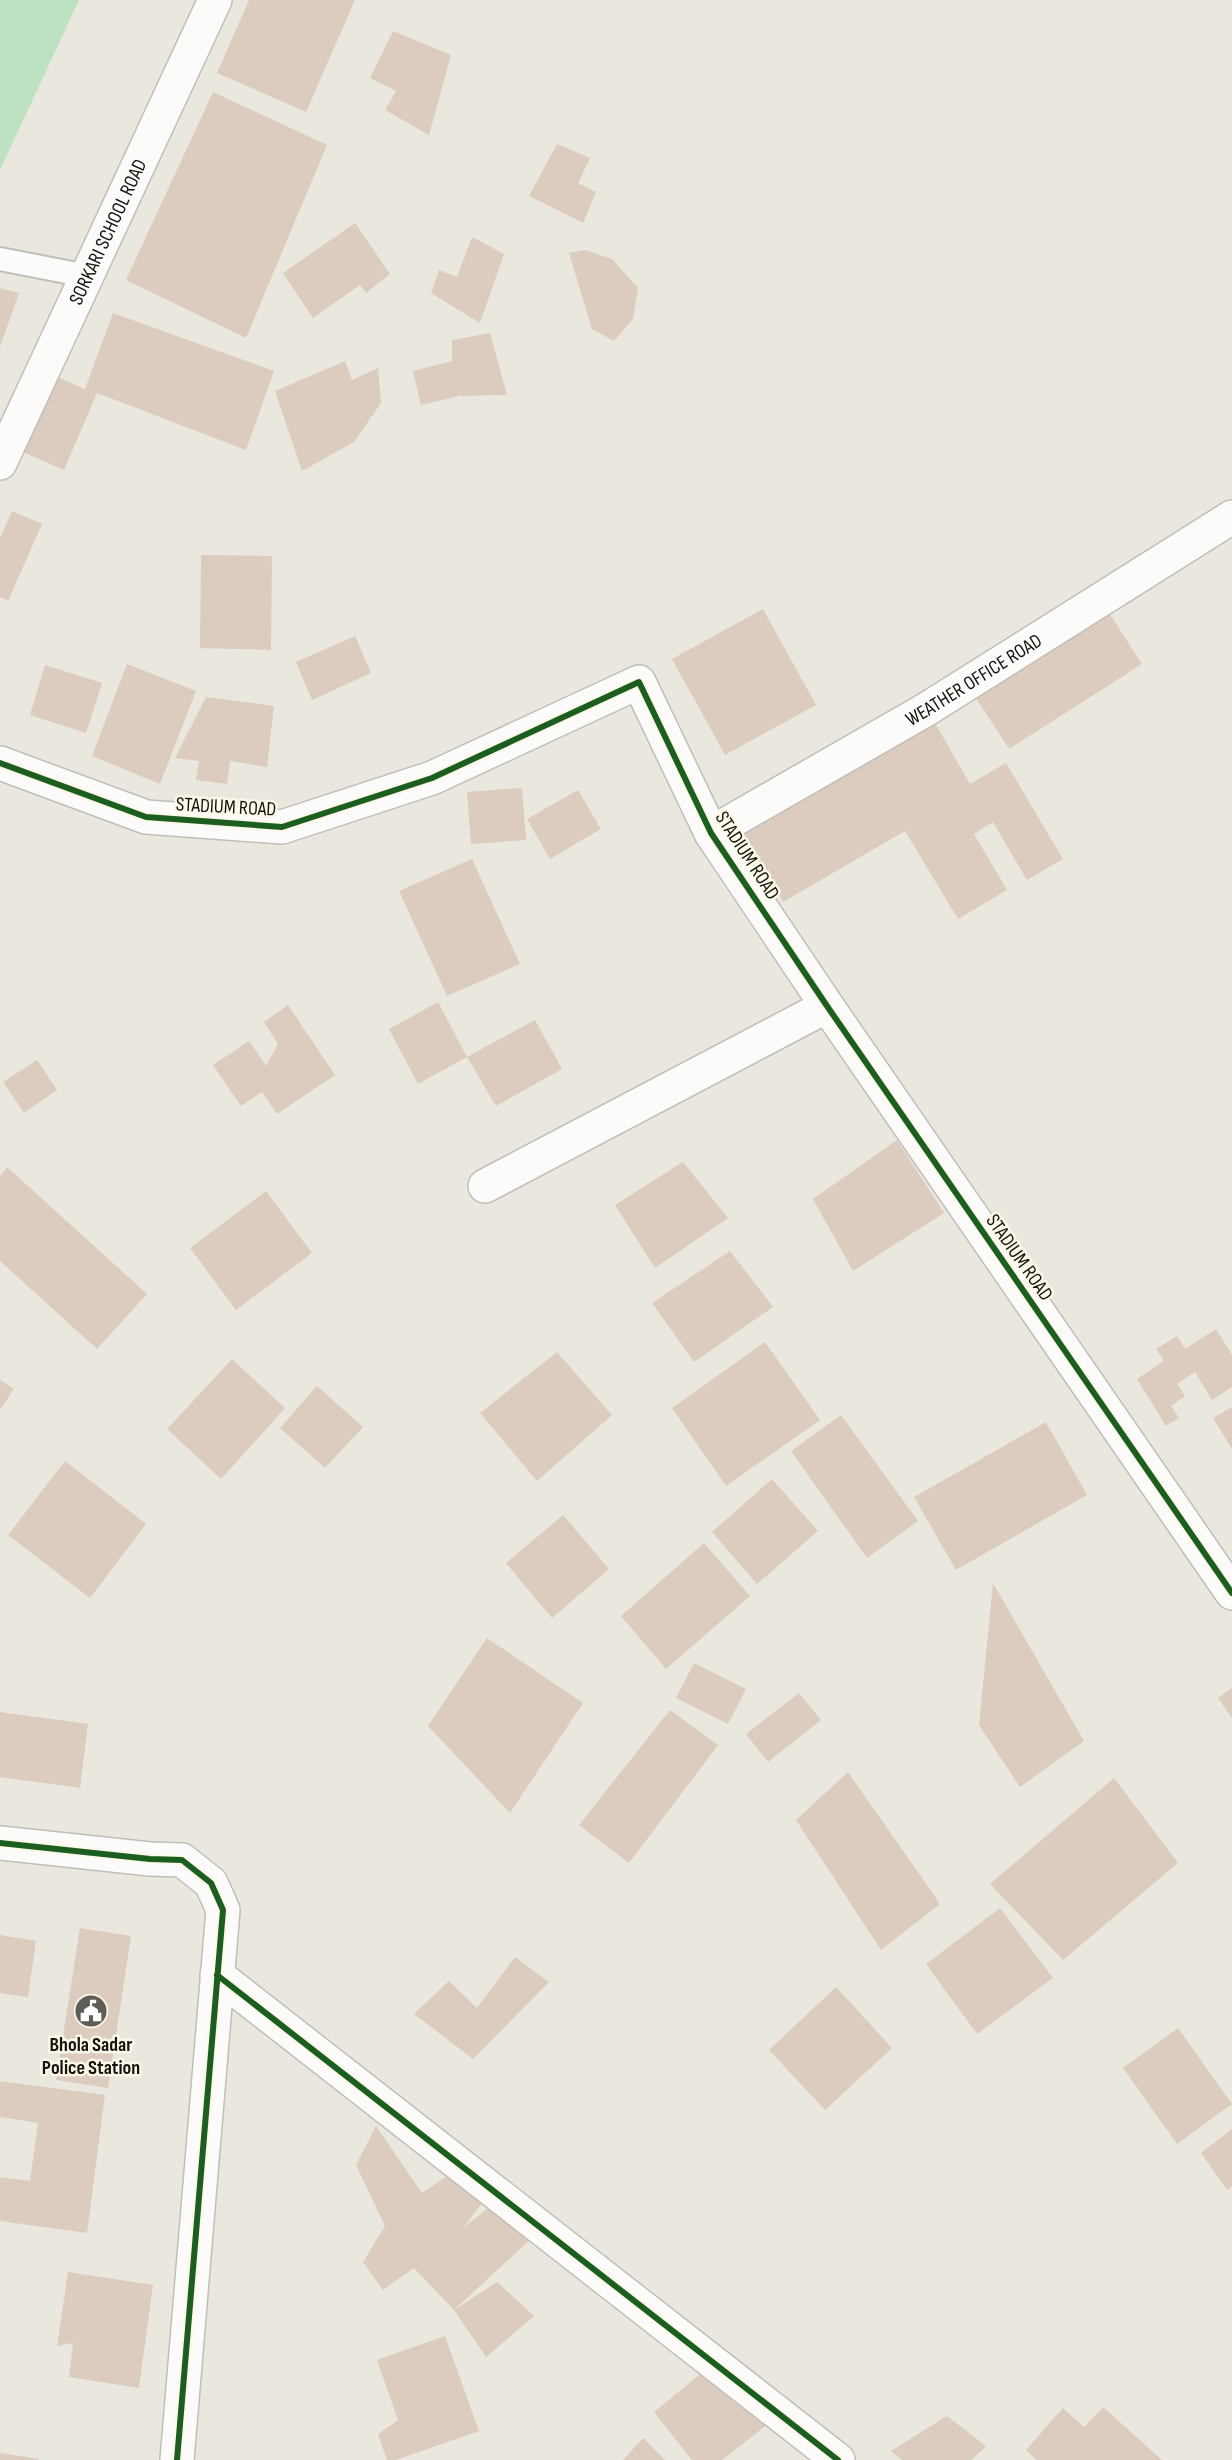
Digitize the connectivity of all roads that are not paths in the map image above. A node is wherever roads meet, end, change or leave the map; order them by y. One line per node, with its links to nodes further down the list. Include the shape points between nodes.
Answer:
1 (215, 0): 3 (street, SORKARI SCHOOL ROAD)
2 (0, 259): 3 (lane)
3 (87, 276): 4 (street, SORKARI SCHOOL ROAD)
4 (0, 463)
5 (1232, 517): 7 (street, WEATHER OFFICE ROAD, via 927,709)
6 (0, 763): 7 (street, STADIUM ROAD, via 146,817 282,827 432,778 639,682)
7 (711, 833): 8 (street, STADIUM ROAD)
8 (827, 1006): 9 (street); 10 (street, STADIUM ROAD)
9 (484, 1186)
10 (1232, 1593)
11 (0, 1843): 12 (street, via 182,1860 212,1883 223,1910)
12 (218, 1975): 13 (street); 14 (street)
13 (177, 2460)
14 (838, 2460)

